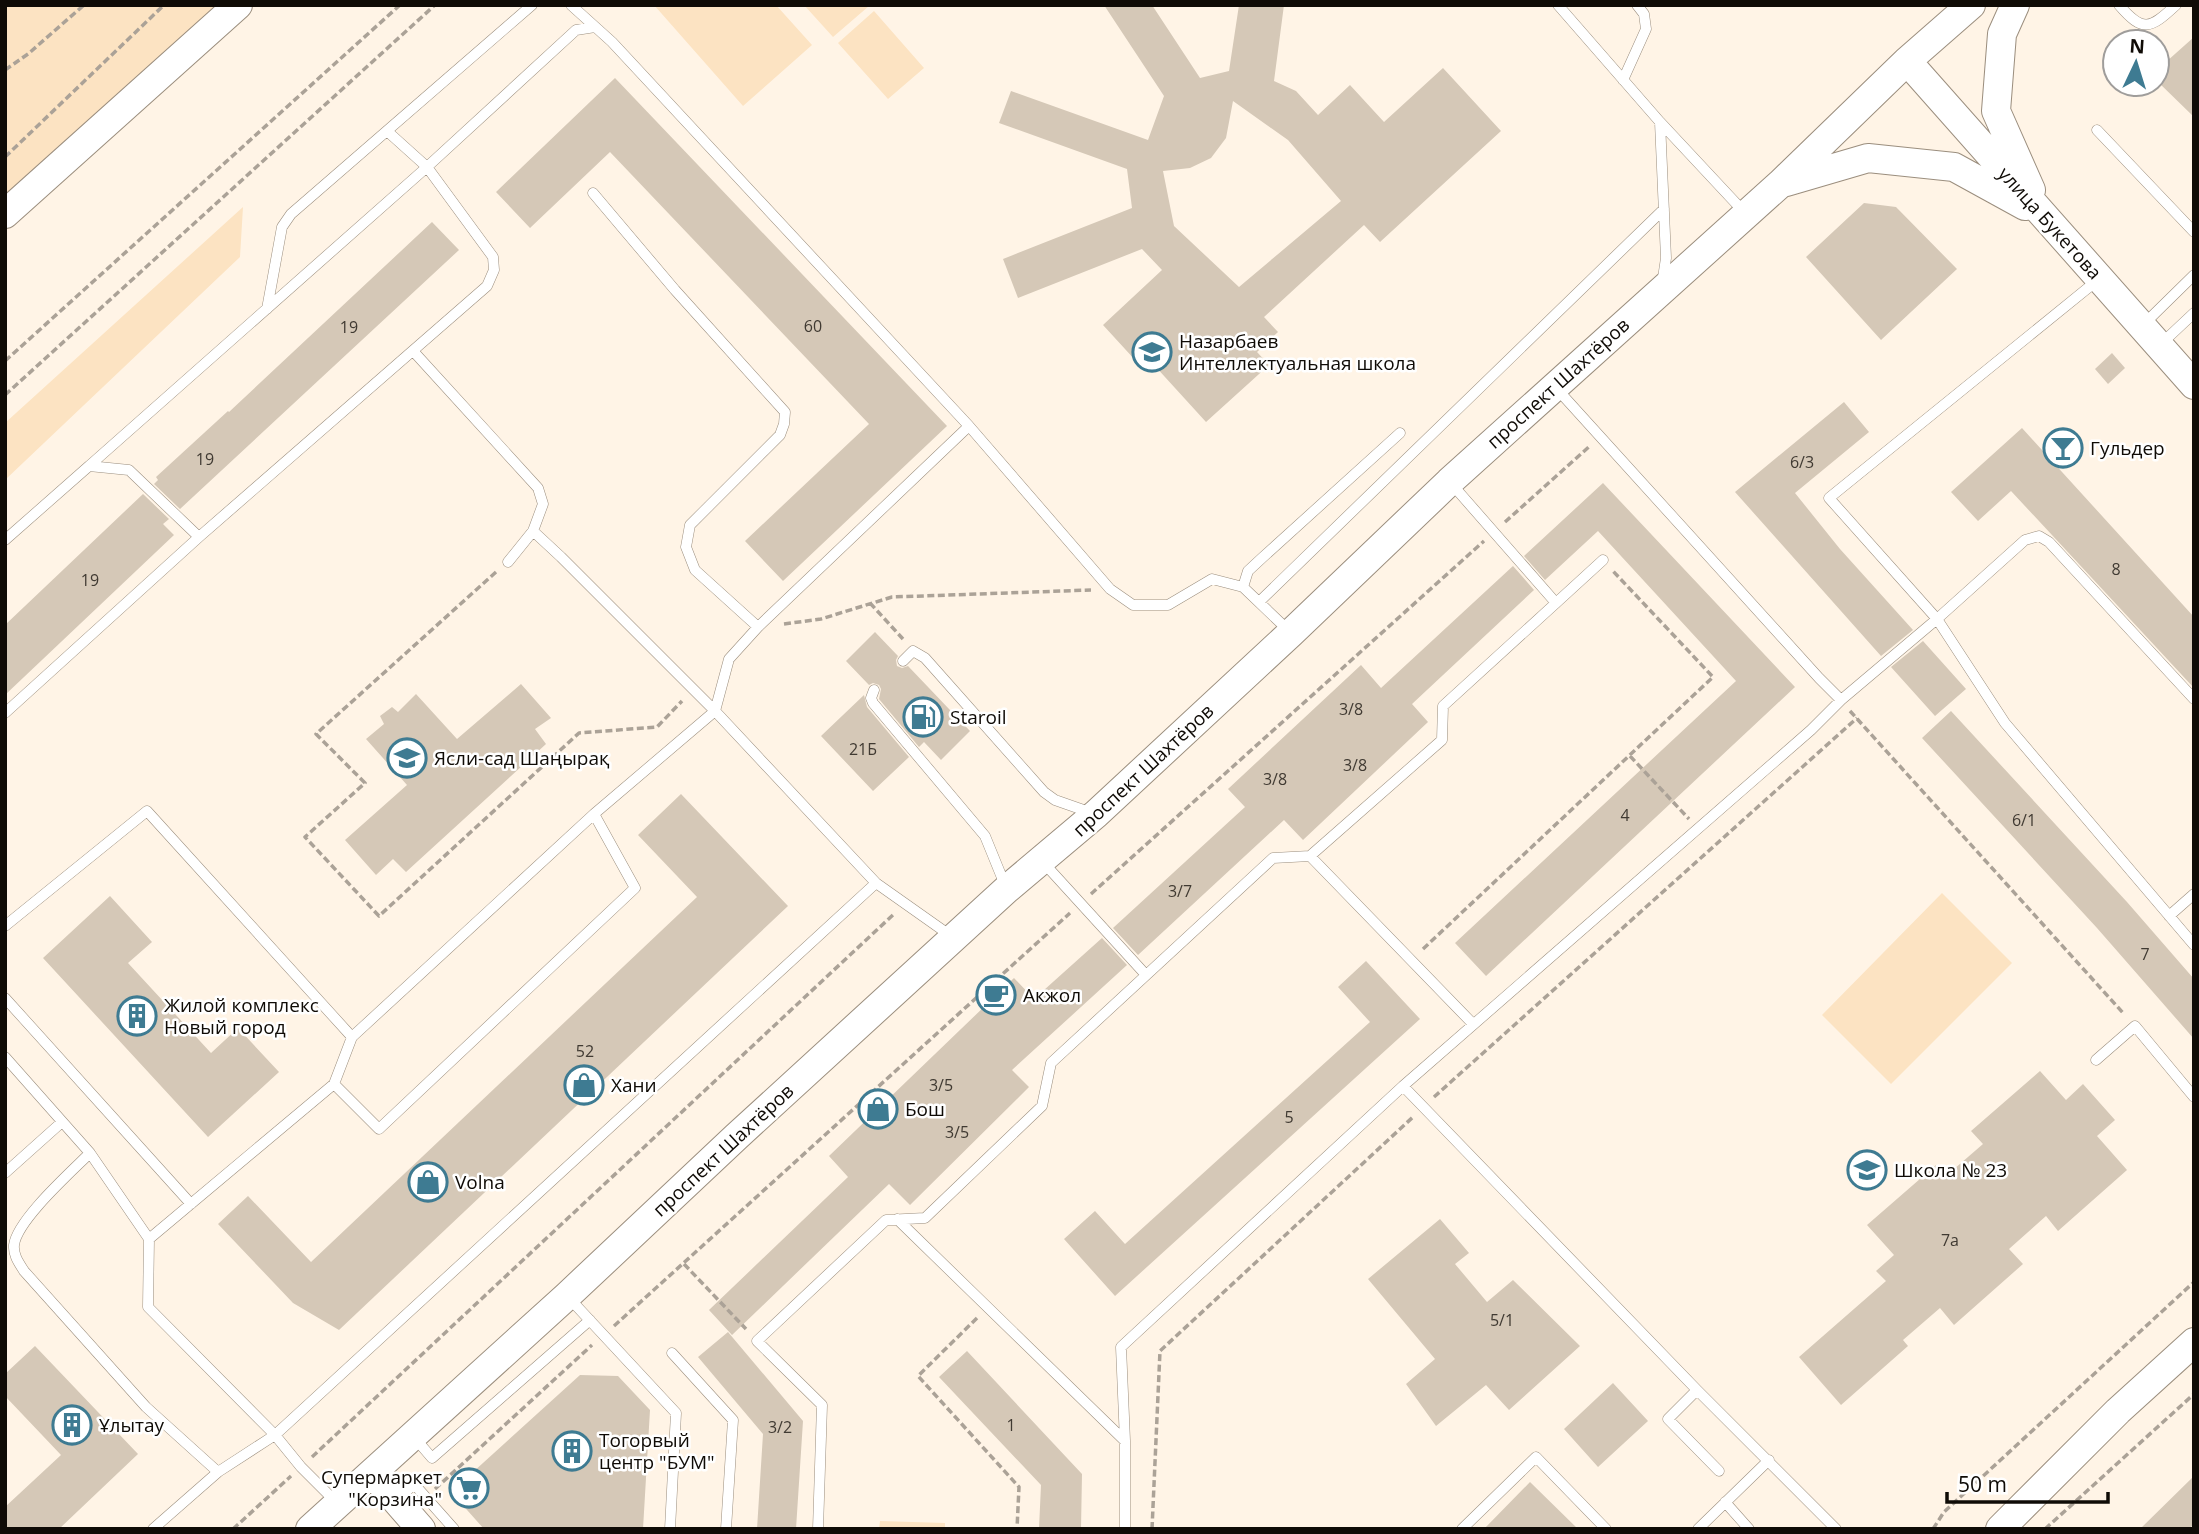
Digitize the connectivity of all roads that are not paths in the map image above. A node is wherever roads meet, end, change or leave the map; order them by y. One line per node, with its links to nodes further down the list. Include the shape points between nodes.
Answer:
1 (238, 5): 20 (street)
2 (532, 5): 15 (lane)
3 (571, 5): 10 (lane)
4 (1558, 5): 12 (lane)
5 (1637, 5): 12 (lane, via 1646,29)
6 (1971, 5): 11 (street, проспект Шахтёров)
7 (2015, 5): 22 (street, via 2002,34 1996,111)
8 (2119, 5): 9 (lane, via 2134,22 2147,25)
9 (2176, 5)
10 (595, 27): 16 (lane, via 576,30); 33 (lane)
11 (1908, 61): 17 (street, проспект Шахтёров); 22 (street, улица Букетова)
12 (1623, 80): 13 (lane)
13 (1660, 122): 19 (lane); 21 (lane)
14 (2097, 130): 23 (lane)
15 (387, 131): 16 (lane); 27 (lane, via 282,227)
16 (427, 167): 27 (lane); 30 (lane, via 493,257 494,270 487,286)
17 (1780, 184): 21 (street, проспект Шахтёров); 22 (street, via 1868,158 1954,167)
18 (593, 193): 46 (lane, via 785,412 780,435 690,525 686,547 695,570)
19 (1664, 209): 26 (lane, via 1664,276); 43 (lane)
20 (5, 214)
21 (1745, 214): 26 (street, проспект Шахтёров)
22 (2042, 215): 25 (street, улица Букетова)
23 (2194, 232)
24 (2194, 275): 29 (lane)
25 (2099, 279): 29 (street, улица Букетова); 45 (lane, via 1829,498)
26 (1651, 300): 32 (street, проспект Шахтёров)
27 (267, 309): 35 (lane)
28 (2194, 313): 29 (lane)
29 (2150, 336): 31 (street, улица Букетова)
30 (414, 352): 37 (lane, via 538,488 543,504); 38 (lane)
31 (2194, 385)
32 (1554, 387): 36 (street, проспект Шахтёров); 51 (lane)
33 (969, 426): 42 (lane, via 1110,589 1133,605 1168,605 1212,579); 46 (lane)
34 (1400, 433): 42 (lane, via 1248,571)
35 (89, 466): 38 (lane, via 129,470); 39 (lane)
36 (1450, 482): 44 (lane); 47 (street, проспект Шахтёров)
37 (533, 531): 41 (lane); 52 (lane)
38 (199, 537): 53 (lane)
39 (5, 540)
40 (1603, 560): 44 (lane)
41 (508, 562)
42 (1243, 587): 43 (lane)
43 (1259, 602): 47 (lane)
44 (1556, 603): 56 (lane, via 1443,706 1442,740)
45 (1937, 619): 50 (lane, via 2025,540 2039,536); 51 (lane); 61 (lane, via 2005,723)
46 (758, 627): 52 (lane, via 729,659)
47 (1291, 633): 55 (street, проспект Шахтёров)
48 (903, 661): 55 (lane, via 914,651 925,658 1044,792)
49 (874, 690): 59 (lane, via 873,703 985,836)
50 (2194, 699)
51 (1841, 700): 67 (lane)
52 (715, 711): 54 (lane); 58 (lane)
53 (5, 713)
54 (594, 814): 68 (lane); 71 (lane, via 635,888 379,1129)
55 (1096, 814): 57 (street, проспект Шахтёров)
56 (1310, 856): 65 (lane, via 1273,858); 67 (lane)
57 (1041, 861): 59 (street, проспект Шахтёров); 65 (lane)
58 (876, 883): 63 (lane); 87 (lane)
59 (1007, 889): 63 (street, проспект Шахтёров)
60 (2194, 894): 61 (lane)
61 (2169, 916): 64 (lane)
62 (5, 926): 68 (lane, via 147,811)
63 (954, 939): 82 (street, проспект Шахтёров)
64 (2194, 945)
65 (1146, 975): 78 (lane, via 1051,1063 1042,1106 925,1218)
66 (5, 998): 77 (lane)
67 (1473, 1024): 72 (lane)
68 (352, 1037): 71 (lane)
69 (5, 1057): 74 (lane)
70 (2096, 1060): 73 (lane, via 2135,1026)
71 (334, 1084): 77 (lane)
72 (1403, 1086): 86 (lane); 89 (lane, via 1121,1347)
73 (2194, 1097)
74 (62, 1122): 75 (lane); 76 (lane)
75 (90, 1153): 79 (lane); 80 (lane, via 25,1222)
76 (5, 1174)
77 (191, 1204): 79 (lane)
78 (897, 1219): 89 (lane); 103 (lane, via 886,1220 757,1341 821,1405)
79 (149, 1239): 87 (lane, via 148,1307)
80 (14, 1244): 81 (lane); 92 (lane, via 24,1271 146,1407)
81 (5, 1258)
82 (567, 1296): 83 (lane); 88 (street, проспект Шахтёров)
83 (590, 1320): 88 (lane, via 432,1458); 101 (lane, via 676,1413)
84 (2194, 1342): 110 (street)
85 (672, 1353): 102 (lane, via 733,1420)
86 (1696, 1391): 90 (lane); 91 (lane, via 1668,1419)
87 (275, 1435): 92 (lane); 96 (lane)
88 (413, 1437): 93 (street, проспект Шахтёров)
89 (1125, 1441): 104 (lane)
90 (1769, 1460): 95 (lane); 109 (lane)
91 (1719, 1471)
92 (218, 1472): 97 (lane)
93 (373, 1474): 94 (street); 96 (street, проспект Шахтёров)
94 (396, 1501): 99 (street); 100 (lane, via 414,1484)
95 (1725, 1502): 107 (lane); 108 (lane)
96 (337, 1504): 98 (street, проспект Шахтёров)
97 (153, 1529)
98 (310, 1529)
99 (421, 1529)
100 (454, 1529)
101 (670, 1529)
102 (726, 1529)
103 (818, 1529)
104 (1125, 1529)
105 (1462, 1529): 106 (lane, via 1536,1457)
106 (1606, 1529)
107 (1698, 1529)
108 (1749, 1529)
109 (1836, 1529)
110 (2000, 1529)

